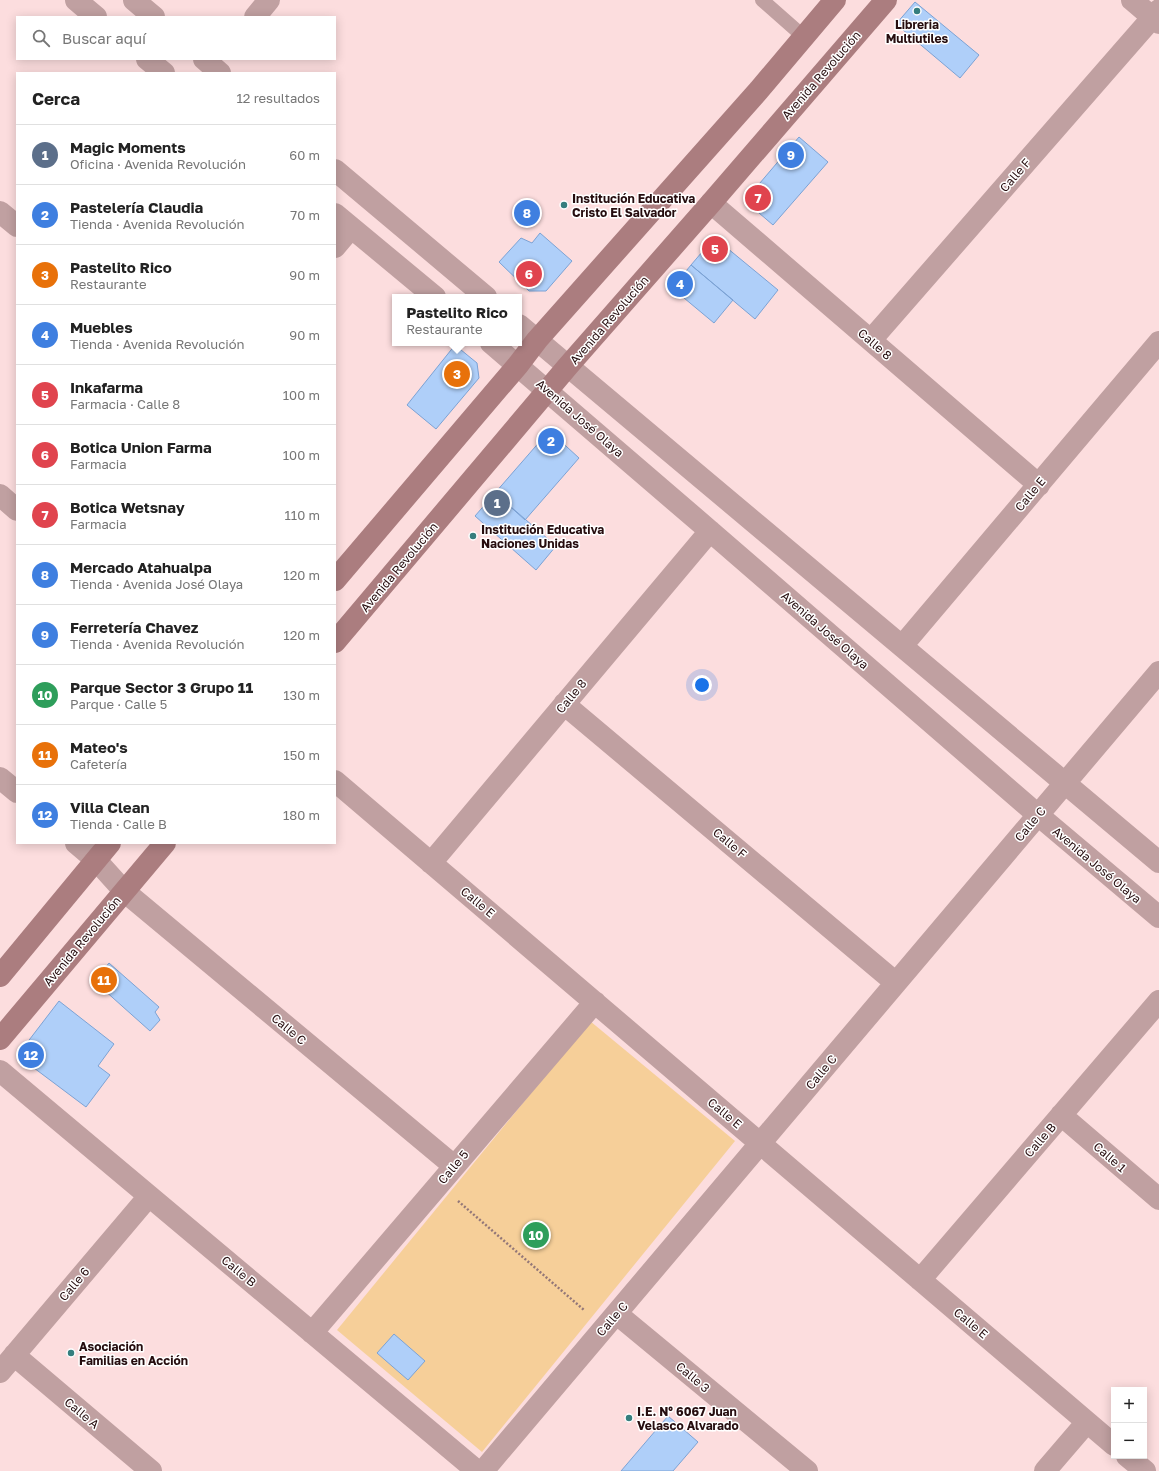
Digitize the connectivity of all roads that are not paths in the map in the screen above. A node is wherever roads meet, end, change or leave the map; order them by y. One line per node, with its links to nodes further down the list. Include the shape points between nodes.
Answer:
1 (76, 0): 8 (street)
2 (134, 0): 9 (street)
3 (269, 0): 10 (street)
4 (762, 0): 12 (lane)
5 (836, 0): 12 (street)
6 (886, 0): 16 (street, Avenida Revolución)
7 (1132, 0): 11 (street)
8 (95, 16)
9 (153, 16)
10 (256, 16)
11 (1157, 17): 25 (street, Calle F)
12 (804, 37): 24 (street)
13 (148, 60): 14 (street)
14 (163, 72)
15 (336, 171): 22 (street)
16 (712, 203): 25 (street, Calle 8); 29 (street, Avenida Revolución)
17 (0, 212): 19 (street)
18 (343, 221): 20 (street); 21 (street)
19 (16, 225)
20 (336, 244)
21 (431, 294)
22 (482, 294)
23 (522, 328): 24 (street)
24 (537, 340): 28 (street); 29 (street)
25 (871, 340): 31 (street, Calle 8)
26 (1159, 342): 31 (street, Calle E)
27 (495, 346): 28 (street, Avenida José Olaya)
28 (518, 366): 30 (street, Avenida José Olaya); 35 (street)
29 (568, 366): 30 (street, Avenida Revolución); 37 (street)
30 (548, 390): 34 (street, Avenida José Olaya); 36 (street, Avenida Revolución)
31 (1039, 485): 37 (street, Calle E)
32 (0, 495): 33 (street)
33 (16, 509)
34 (710, 531): 39 (street, Calle 8); 44 (street, Avenida José Olaya)
35 (336, 579)
36 (336, 641)
37 (902, 646): 42 (street)
38 (1159, 672): 42 (street, Calle C)
39 (564, 704): 50 (street, Calle 8); 54 (street, Calle F)
40 (0, 778): 43 (street)
41 (336, 782): 50 (street, Calle E)
42 (1065, 783): 44 (street, Calle C); 49 (street)
43 (16, 791)
44 (1038, 816): 52 (street, Avenida José Olaya); 54 (street, Calle C)
45 (77, 844): 48 (street, Calle C)
46 (109, 844): 48 (street)
47 (164, 844): 51 (street, Avenida Revolución)
48 (96, 860): 51 (street, Calle C); 53 (street)
49 (1159, 862)
50 (431, 863): 56 (street, Calle E)
51 (124, 891): 57 (street, Avenida Revolución); 61 (street, Calle C)
52 (1159, 917)
53 (0, 976)
54 (896, 983): 60 (street, Calle C)
55 (1159, 1001): 59 (street, Calle B)
56 (595, 1002): 60 (street, Calle E); 61 (street, Calle 5)
57 (0, 1039)
58 (0, 1071): 62 (street, Calle B)
59 (1061, 1115): 63 (street, Calle 1); 64 (street, Calle B)
60 (761, 1143): 64 (street, Calle E); 65 (street, Calle C)
61 (454, 1166): 66 (street, Calle 5)
62 (149, 1196): 66 (street, Calle B); 67 (street, Calle 6)
63 (1159, 1199)
64 (920, 1280): 69 (street, Calle E)
65 (610, 1321): 74 (street, Calle C); 75 (street, Calle 3)
66 (312, 1333): 73 (street, Calle B)
67 (14, 1356): 68 (street, Calle 6); 72 (street, Calle A)
68 (0, 1372)
69 (1087, 1422): 70 (street, Calle E); 76 (street)
70 (1111, 1442)
71 (1131, 1459): 77 (street)
72 (151, 1471)
73 (477, 1471)
74 (483, 1471)
75 (806, 1471)
76 (1044, 1471)
77 (1145, 1471)

